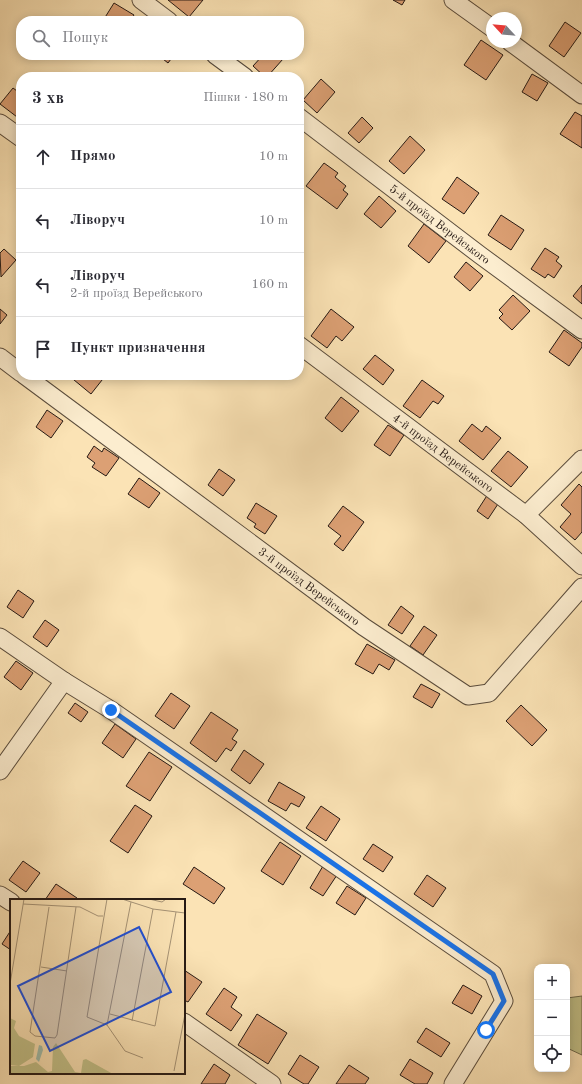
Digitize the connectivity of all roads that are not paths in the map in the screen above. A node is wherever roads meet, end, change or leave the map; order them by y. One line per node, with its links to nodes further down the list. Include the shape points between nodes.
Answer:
1 (141, 0): 3 (street)
2 (453, 0): 4 (street)
3 (162, 16)
4 (486, 24)
5 (518, 48): 8 (street)
6 (222, 60): 7 (street)
7 (238, 72)
8 (582, 95)
9 (304, 121): 12 (street, 5-й проїзд Верейського)
10 (0, 123): 11 (street)
11 (16, 134)
12 (582, 330)
13 (304, 349): 18 (street, 4-й проїзд Верейського)
14 (0, 357): 15 (street)
15 (16, 369)
16 (31, 380): 20 (street, 3-й проїзд Верейського, via 364,627 468,696 489,693)
17 (582, 459): 18 (street)
18 (526, 514): 19 (street, 4-й проїзд Верейського)
19 (582, 566)
20 (582, 587)
21 (0, 637): 22 (street)
22 (64, 681): 23 (street); 28 (street, via 111,710 493,974 504,1001)
23 (0, 771)
24 (0, 895): 25 (street)
25 (10, 901)
26 (185, 1023): 27 (street)
27 (272, 1084)
28 (453, 1084)

